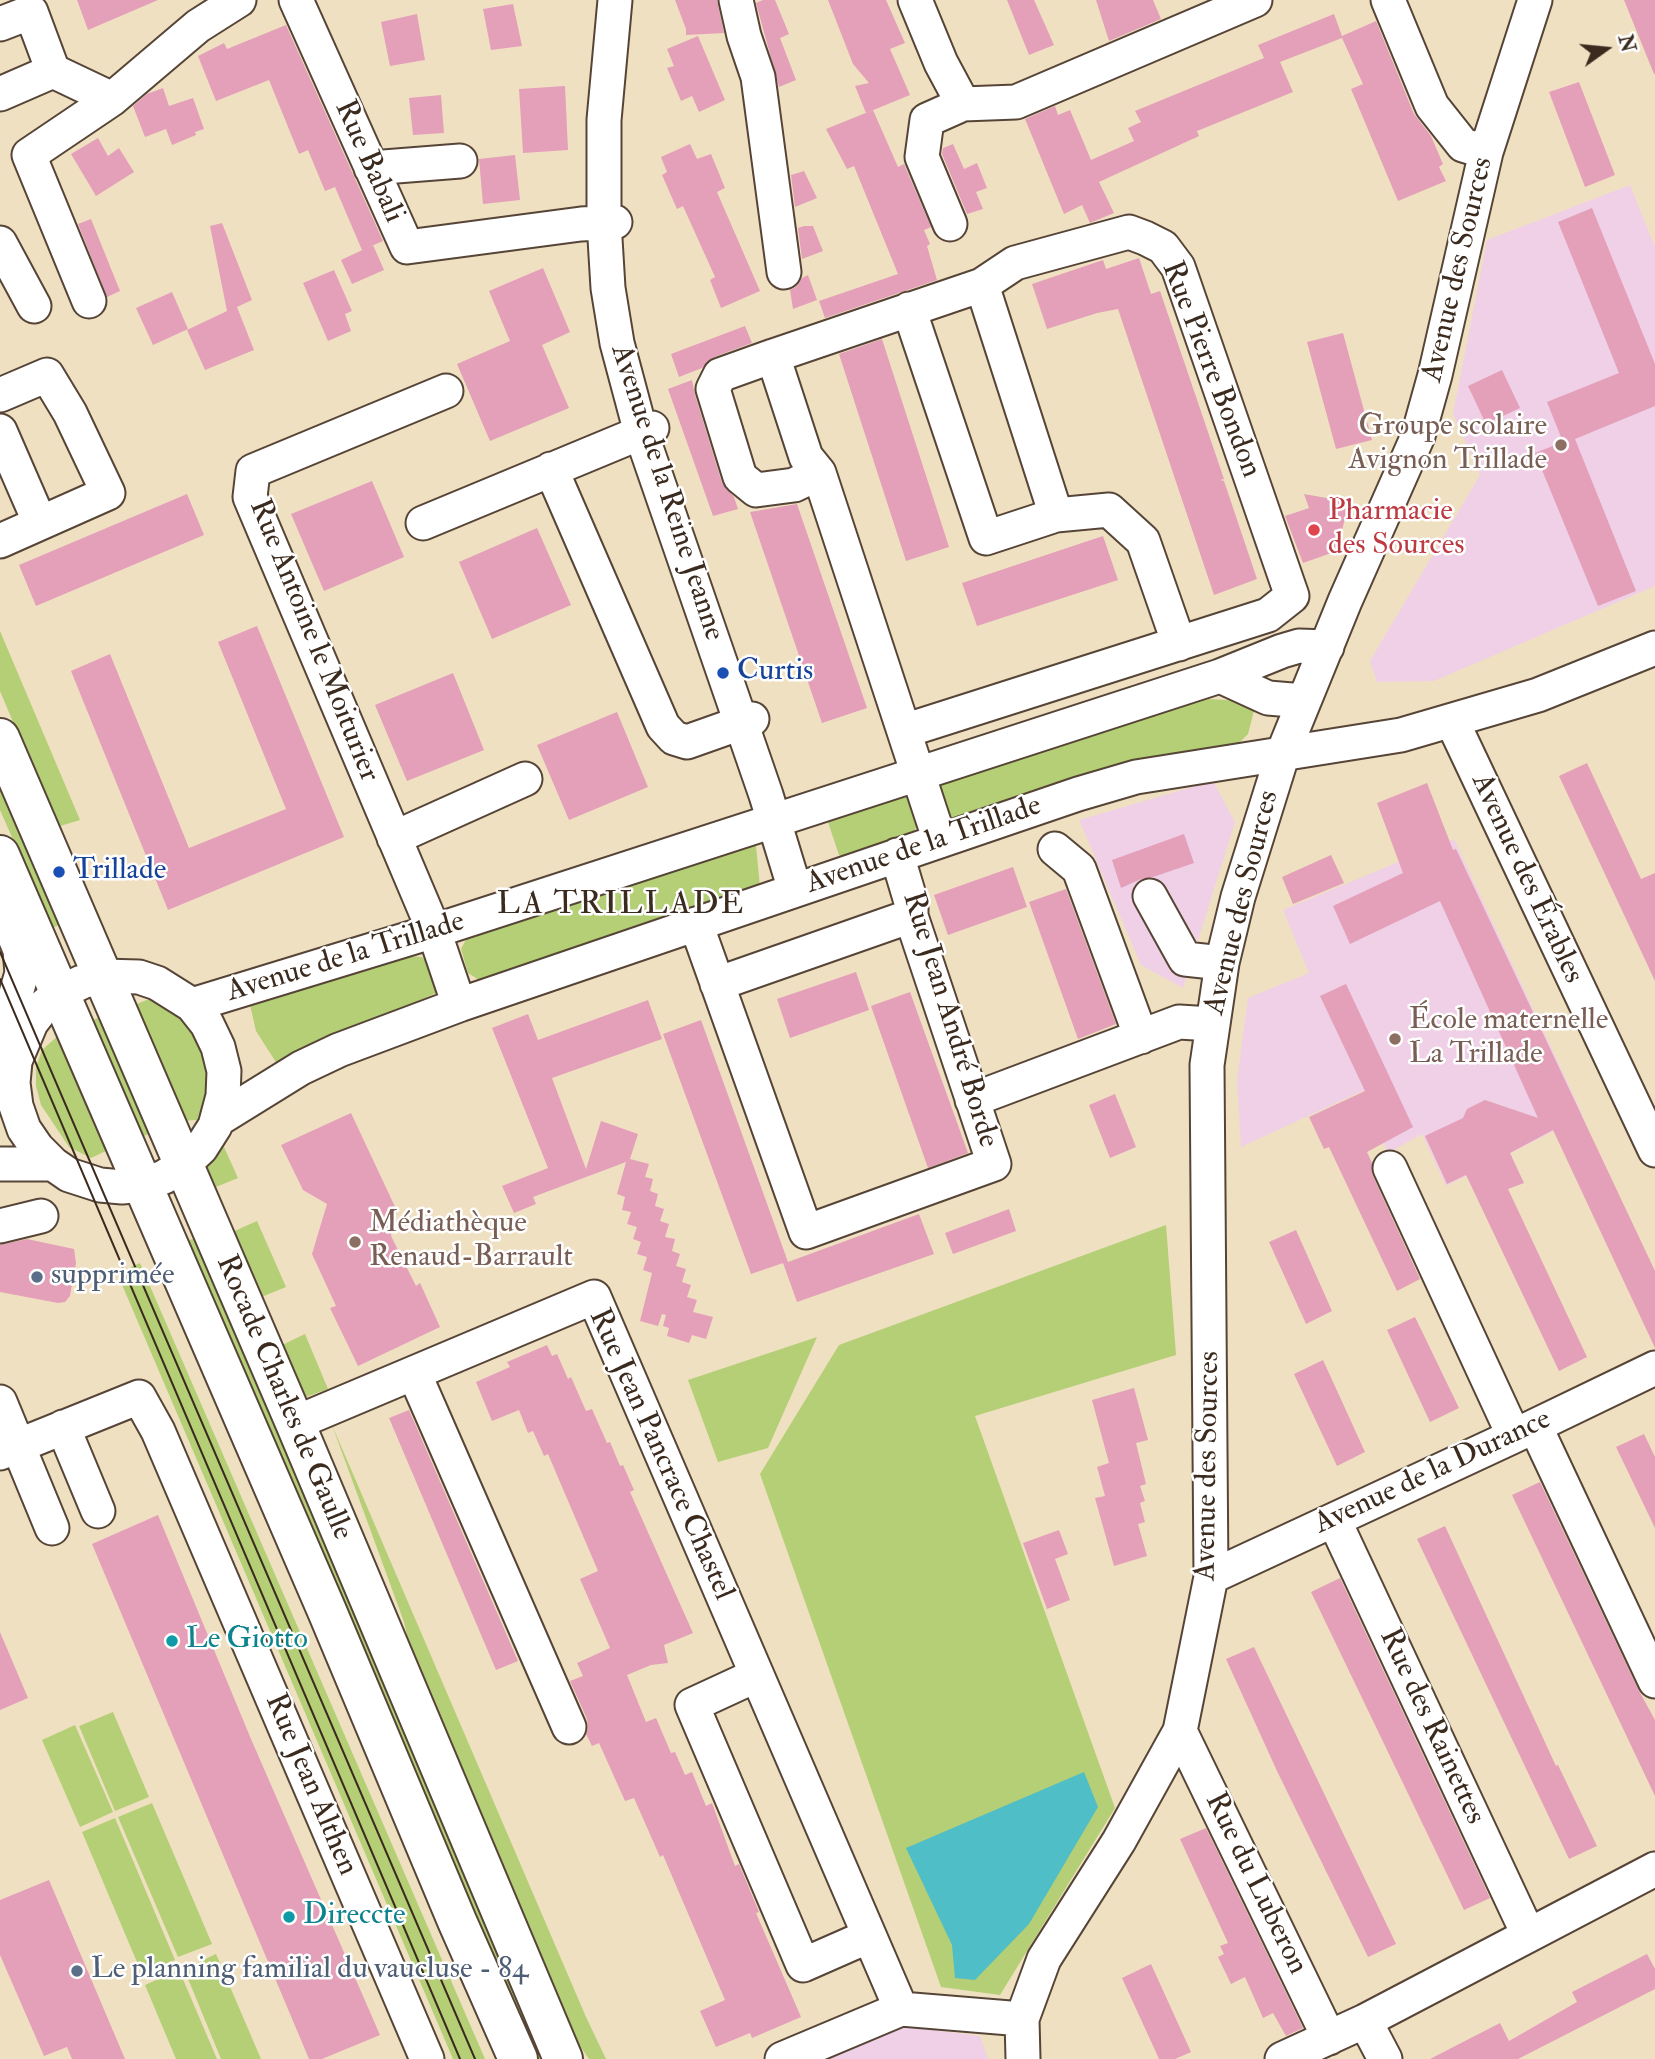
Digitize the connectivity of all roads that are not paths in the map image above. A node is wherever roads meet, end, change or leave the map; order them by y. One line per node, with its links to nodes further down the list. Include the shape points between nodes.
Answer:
1 (239, 0): 12 (street, via 198,26)
2 (296, 0): 16 (street, Rue Babali)
3 (615, 0): 17 (street, Avenue de la Reine Jeanne, via 604,120)
4 (736, 0): 20 (street, via 758,77)
5 (915, 0): 13 (street)
6 (1255, 0): 13 (street, via 1016,102)
7 (1388, 0): 14 (street, via 1432,106 1463,145)
8 (1535, 0): 14 (street, Avenue des Sources)
9 (0, 24): 10 (street, via 31,12)
10 (53, 71): 11 (street); 12 (street)
11 (0, 94)
12 (112, 99): 22 (street, via 29,155)
13 (963, 104): 18 (street, via 927,120 922,157)
14 (1486, 152): 37 (street, Avenue des Sources, via 1418,436)
15 (460, 161): 16 (street)
16 (371, 169): 17 (street, Rue Babali, via 407,247)
17 (609, 222): 29 (street, Avenue de la Reine Jeanne, via 608,288 617,343)
18 (950, 224)
19 (0, 243): 23 (street)
20 (784, 272)
21 (982, 285): 24 (street, Rue Pierre Bondon); 32 (street); 36 (street, Rue Pierre Bondon, via 1015,263 1129,232 1163,247 1178,267)
22 (89, 301)
23 (34, 306)
24 (909, 309): 25 (street, Rue Pierre Bondon); 32 (street, via 986,538)
25 (773, 356): 31 (street, via 806,457); 31 (street, Rue Pierre Bondon, via 720,375 713,389 740,477 756,491 794,485)
26 (446, 391): 51 (street, Rue Antoine le Moiturier, via 253,471 251,484 250,497)
27 (0, 395): 33 (street, via 47,376 108,493)
28 (0, 431): 33 (street)
29 (647, 431): 30 (street); 43 (street, Avenue de la Reine Jeanne)
30 (551, 469): 34 (street); 43 (street, via 663,726 674,738 687,742)
31 (819, 473): 45 (street)
32 (1056, 515): 38 (street, via 1109,510 1143,541)
33 (40, 523): 35 (street)
34 (423, 523)
35 (0, 541)
36 (1292, 596): 37 (street); 38 (street, via 1268,615)
37 (1345, 601): 39 (street, Avenue des Sources)
38 (1179, 644): 45 (street)
39 (1326, 647): 41 (street, Avenue de la Trillade, via 1299,646); 42 (street, Avenue des Sources)
40 (1655, 648): 44 (street, Avenue de la Trillade, via 1538,695)
41 (1220, 676): 42 (street, via 1268,698); 48 (street, Avenue de la Trillade)
42 (1304, 701): 47 (street, Avenue des Sources)
43 (746, 721): 50 (street, Avenue de la Reine Jeanne)
44 (1452, 721): 47 (street, Avenue de la Trillade, via 1401,735); 73 (street, Avenue des Érables)
45 (904, 732): 48 (street)
46 (0, 738): 63 (main road, Rocade Charles de Gaulle)
47 (1283, 753): 52 (street, Avenue de la Trillade, via 1136,777); 62 (street, Avenue des Sources)
48 (918, 774): 50 (street, Avenue de la Trillade); 52 (street)
49 (526, 779): 51 (street)
50 (773, 821): 56 (street, Avenue de la Reine Jeanne); 61 (street, Avenue de la Trillade)
51 (394, 838): 61 (street, Rue Antoine le Moiturier)
52 (940, 841): 55 (street, Avenue de la Trillade)
53 (1055, 849): 69 (street, via 1079,869)
54 (0, 855): 65 (main road, Rocade Charles de Gaulle)
55 (897, 855): 56 (street, Avenue de la Trillade); 59 (street, Rue Jean André Borde)
56 (795, 890): 60 (street, Avenue de la Trillade)
57 (1150, 896): 62 (street, via 1185,959)
58 (0, 901): 70 (street, via 20,950 22,973 12,1007)
59 (911, 916): 64 (street); 71 (street, Rue Jean André Borde)
60 (696, 924): 64 (street, Rue Jean André Borde); 67 (street, Avenue de la Trillade)
61 (434, 931): 66 (street, Avenue de la Trillade); 67 (street, Rue Antoine le Moiturier)
62 (1222, 963): 68 (street, Avenue des Sources)
63 (103, 976): 65 (street); 66 (street, via 157,982); 76 (main road, Rocade Charles de Gaulle)
64 (717, 984): 71 (street, Rue Jean André Borde, via 806,1232 994,1164)
65 (59, 993): 70 (street, via 31,1023); 78 (main road, Rocade Charles de Gaulle)
66 (192, 1005): 72 (street, via 207,1024 224,1071)
67 (459, 1005): 72 (street, Avenue de la Trillade, via 339,1050)
68 (1212, 1024): 69 (street, via 1179,1023); 91 (street, Avenue des Sources, via 1207,1065)
69 (1141, 1037): 71 (street)
70 (9, 1081): 75 (street, via 24,1129)
71 (972, 1100)
72 (217, 1119): 76 (street, via 201,1148)
73 (1655, 1150)
74 (0, 1164): 75 (street)
75 (53, 1164): 78 (street, via 69,1175 100,1185)
76 (183, 1165): 78 (street); 84 (main road, Rocade Charles de Gaulle)
77 (1390, 1168): 86 (street)
78 (142, 1185): 104 (main road, Rocade Charles de Gaulle)
79 (41, 1216): 80 (street)
80 (0, 1226)
81 (1655, 1368): 86 (street, Avenue de la Durance)
82 (414, 1373): 84 (street, Rue Jean Pancrace Chastel); 92 (street, Rue Jean Pancrace Chastel, via 594,1297); 94 (street)
83 (0, 1402): 87 (street)
84 (295, 1423): 105 (main road, Rocade Charles de Gaulle)
85 (63, 1427): 87 (street); 88 (street); 103 (street, Rue Jean Althen, via 139,1397 158,1431)
86 (1524, 1431): 89 (street, Avenue de la Durance); 93 (street)
87 (9, 1449): 90 (street)
88 (98, 1511)
89 (1334, 1520): 91 (street, Avenue de la Durance); 97 (street, Rue des Rainettes)
90 (52, 1528)
91 (1211, 1577): 95 (street, Avenue des Sources)
92 (757, 1675): 98 (street, Rue Jean Pancrace Chastel); 98 (street, via 692,1705 803,1965)
93 (1655, 1681)
94 (569, 1727)
95 (1180, 1731): 100 (street, Avenue des Sources, via 1119,1841 1044,1959); 102 (street, Rue du Luberon)
96 (1653, 1877): 97 (street)
97 (1528, 1934): 101 (street)
98 (869, 1936): 99 (street, Rue Jean Pancrace Chastel)
99 (901, 2009): 100 (street); 106 (street)
100 (1022, 2019): 107 (street, Avenue des Sources)
101 (1365, 2021): 102 (street); 109 (street)
102 (1329, 2038): 108 (street)
103 (427, 2059)
104 (518, 2059)
105 (563, 2059)
106 (782, 2059)
107 (1023, 2059)
108 (1282, 2059)
109 (1385, 2059)

